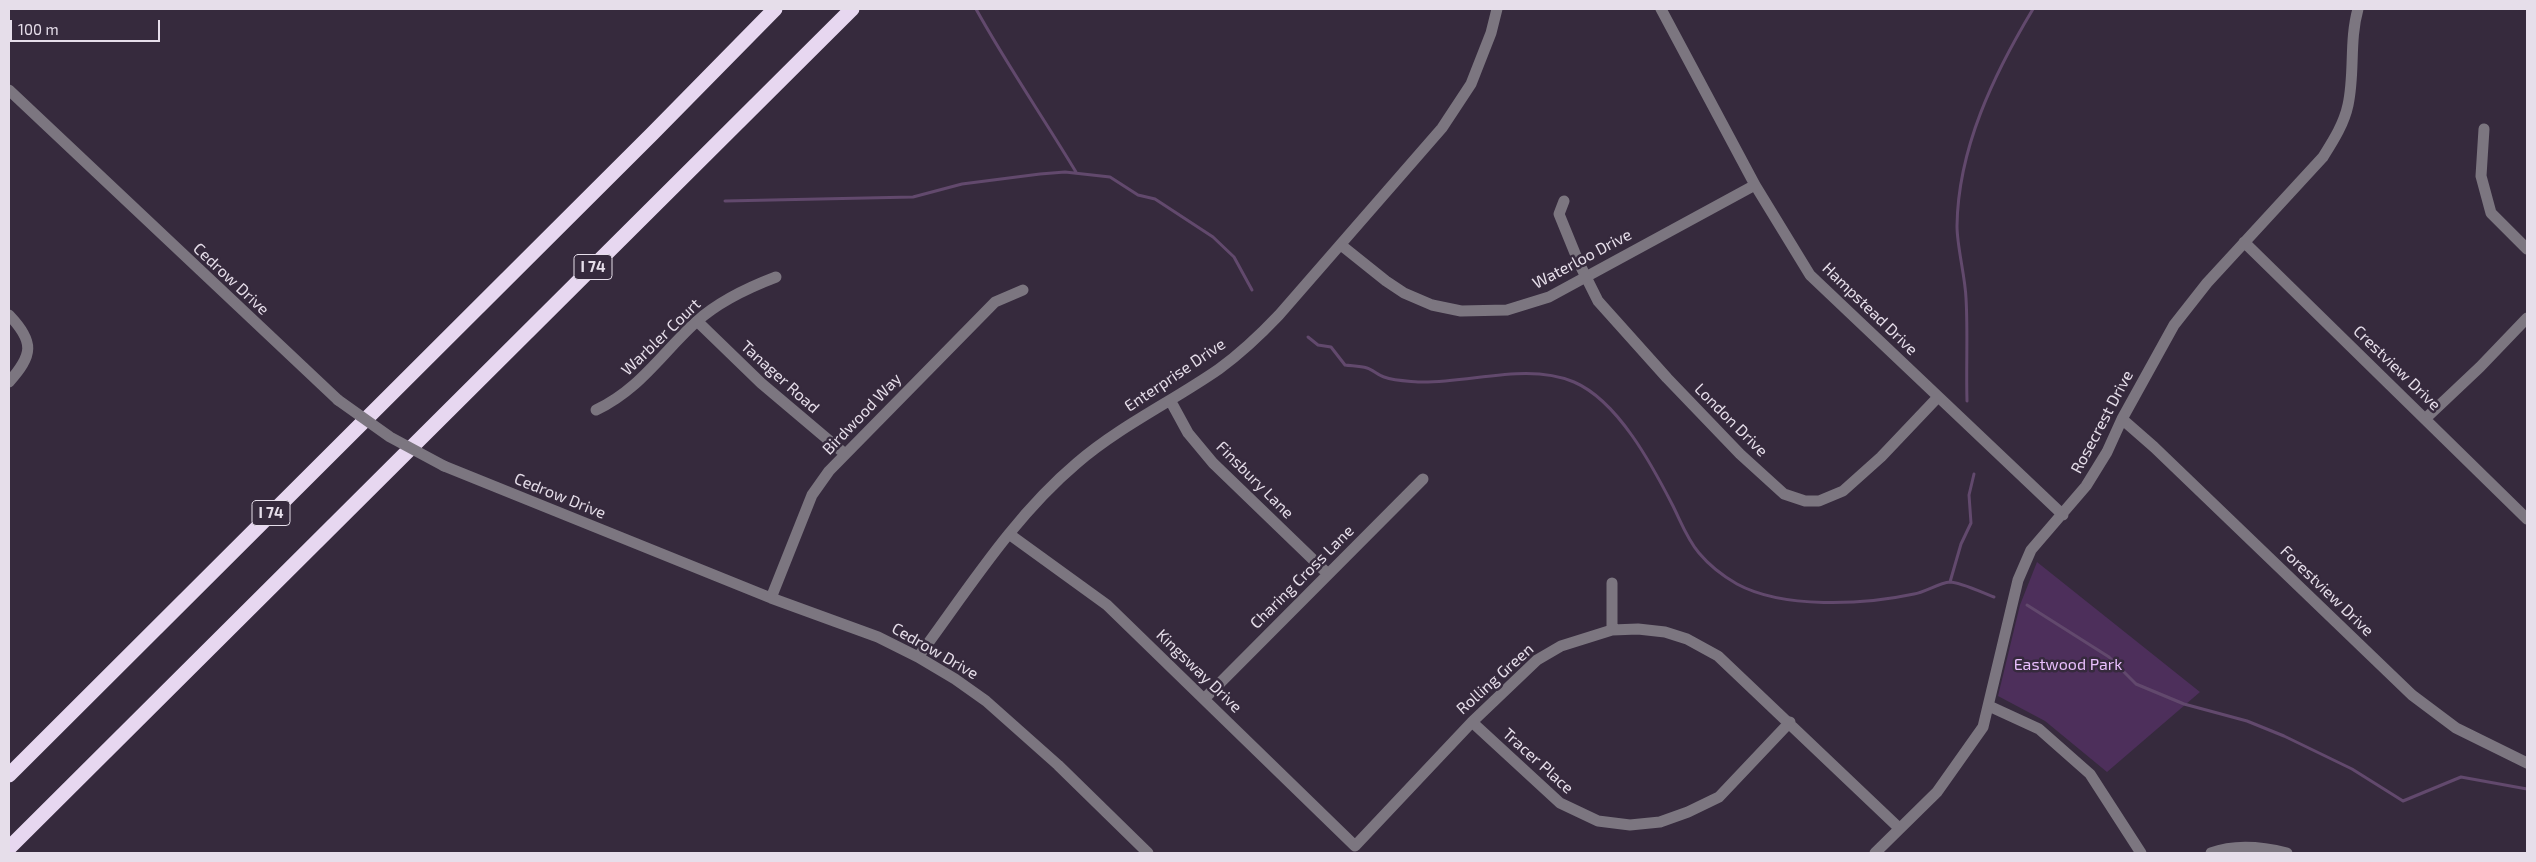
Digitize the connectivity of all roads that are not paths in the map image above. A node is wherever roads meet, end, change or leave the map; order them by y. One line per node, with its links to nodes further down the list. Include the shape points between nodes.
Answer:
1 (775, 9): 40 (highway, I 74)
2 (852, 9): 43 (highway, I 74)
3 (1497, 9): 11 (street, Enterprise Drive, via 1483,58 1456,108)
4 (1661, 9): 8 (street, Hampstead Drive)
5 (2358, 9): 10 (street, Rosecrest Drive, via 2348,105 2337,135 2323,157)
6 (9, 90): 32 (street, Cedrow Drive, bridge, via 338,400 390,437 444,466)
7 (2484, 129): 12 (street, via 2481,176 2491,213)
8 (1755, 184): 13 (street, Waterloo Drive); 20 (street, Hampstead Drive, via 1810,275)
9 (1564, 202): 13 (street, London Drive, via 1559,214)
10 (2244, 242): 23 (street, Crestview Drive); 24 (street, Rosecrest Drive, via 2206,283 2174,325)
11 (1341, 244): 13 (street, Waterloo Drive, via 1404,293 1432,305 1461,312 1523,307 1549,297); 21 (street, Enterprise Drive, via 1260,335 1220,368)
12 (2527, 249)
13 (1586, 276): 20 (street, London Drive, via 1598,300 1667,378 1776,489 1794,498 1819,500 1843,491 1881,457)
14 (776, 277): 18 (street, Warbler Court, via 737,294)
15 (1023, 290): 25 (street, Birdwood Way, via 995,302)
16 (9, 315): 19 (street, via 22,328 28,344 26,361)
17 (2527, 318): 23 (street)
18 (697, 321): 22 (street, Warbler Court, via 629,391); 25 (street, Tanager Road, via 761,384)
19 (9, 382)
20 (1938, 396): 27 (street, Hampstead Drive)
21 (1170, 400): 29 (street, Enterprise Drive, via 1078,462 1040,497); 30 (street, Finsbury Lane, via 1188,433 1213,463)
22 (596, 410)
23 (2426, 418): 28 (street, Crestview Drive)
24 (2122, 419): 27 (street, Rosecrest Drive, via 2107,452); 39 (street, Forestview Drive, via 2412,695 2456,728)
25 (845, 454): 32 (street, Birdwood Way, via 812,495)
26 (1422, 479): 30 (street, Charing Cross Lane)
27 (2063, 515): 36 (street, Rosecrest Drive, via 2031,550 2018,580)
28 (2527, 519)
29 (1009, 534): 34 (street, Enterprise Drive); 35 (street, Kingsway Drive, via 1107,605)
30 (1328, 574): 35 (street, Charing Cross Lane)
31 (1612, 582): 33 (street)
32 (771, 598): 34 (street, Cedrow Drive, via 878,636)
33 (1612, 630): 37 (street, Rolling Green, via 1561,646 1538,659); 38 (street, Rolling Green, via 1665,632 1687,639 1718,656)
34 (918, 657): 44 (street, Cedrow Drive, via 955,678 1008,719)
35 (1204, 699): 42 (street, Kingsway Drive)
36 (1989, 706): 41 (street, Rosecrest Drive, via 1983,727 1956,768 1938,792); 46 (street, via 2039,729 2090,774)
37 (1472, 722): 38 (street, Tracer Place, via 1560,803 1598,821 1630,825 1660,822 1719,797); 42 (street, Rolling Green)
38 (1790, 722): 41 (street, Rolling Green)
39 (2527, 763)
40 (9, 774)
41 (1899, 828): 45 (street, Rosecrest Drive)
42 (1355, 846)
43 (9, 848)
44 (1148, 853)
45 (1875, 853)
46 (2141, 853)
47 (2211, 853): 48 (street, via 2242,848)
48 (2287, 853)

